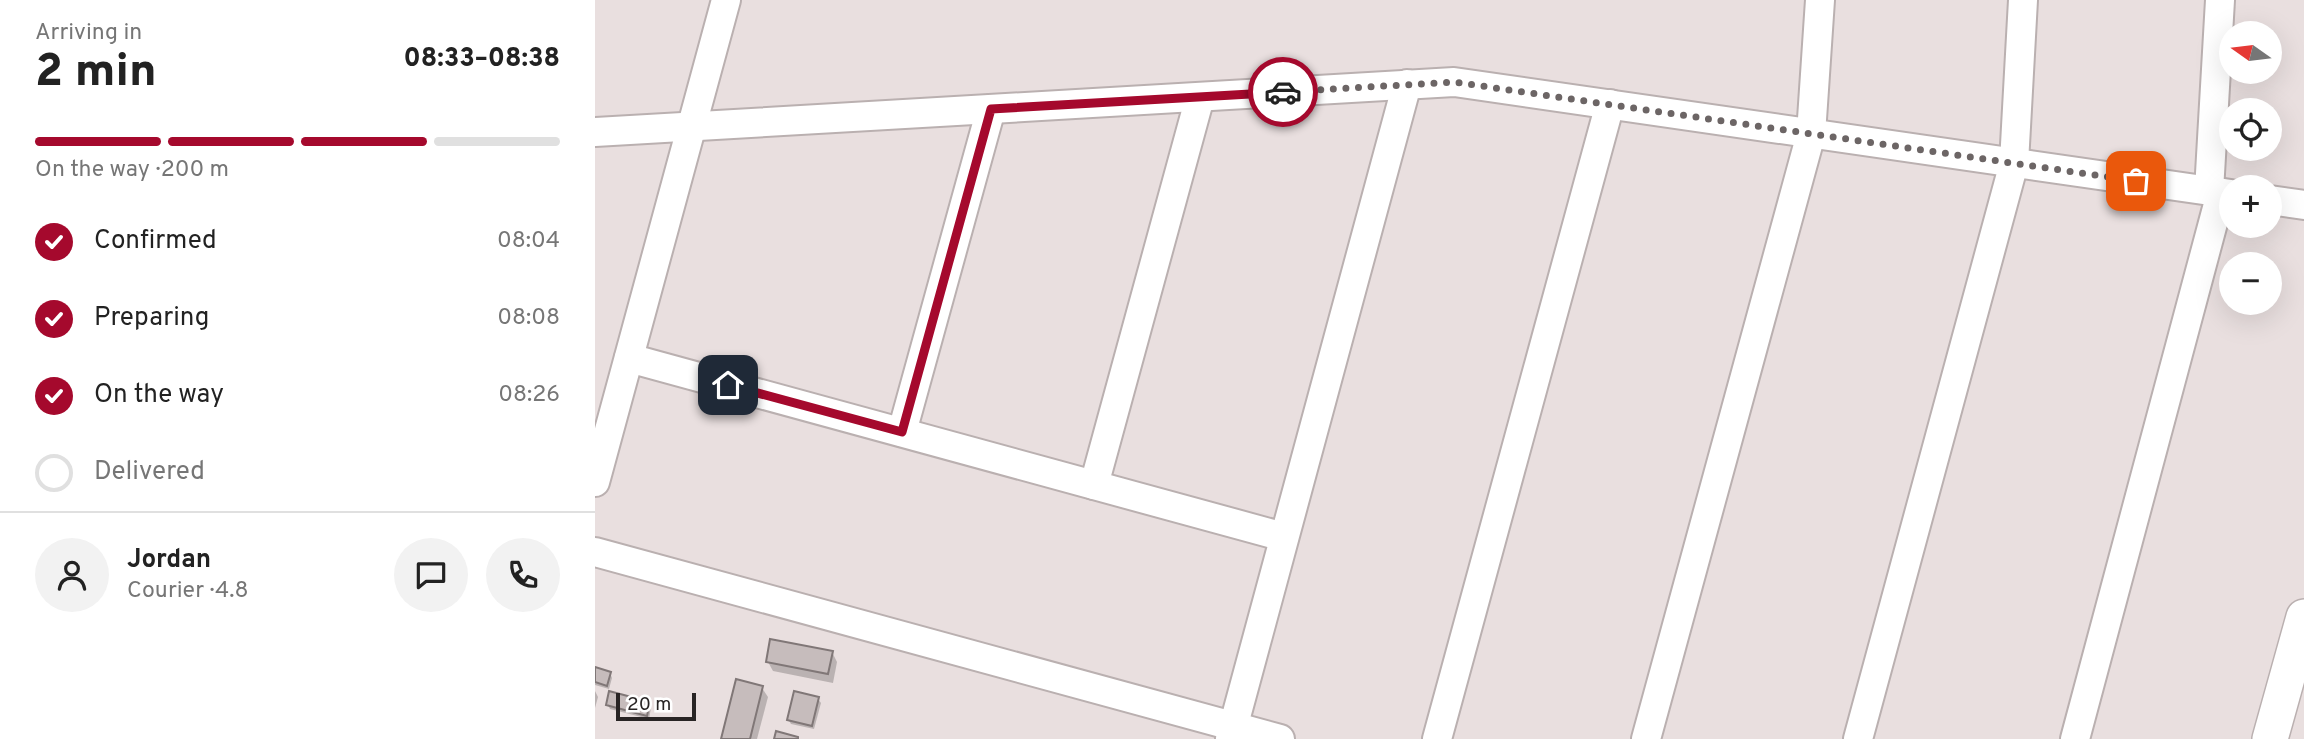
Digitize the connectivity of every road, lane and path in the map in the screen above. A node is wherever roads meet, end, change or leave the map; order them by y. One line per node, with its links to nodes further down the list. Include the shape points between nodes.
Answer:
1 (726, 0): 9 (street)
2 (1820, 0): 11 (street)
3 (2023, 0): 12 (street)
4 (2220, 0): 13 (street)
5 (1407, 84): 6 (street); 7 (street, via 1454,82); 22 (street)
6 (1200, 97): 8 (street); 21 (street)
7 (1610, 104): 11 (street); 27 (street)
8 (991, 109): 9 (street); 19 (street)
9 (692, 127): 10 (street); 18 (street)
10 (595, 132)
11 (1811, 134): 12 (street); 28 (street)
12 (2014, 163): 14 (street); 29 (street)
13 (2221, 175)
14 (2219, 193)
15 (2219, 200): 30 (street)
16 (2282, 202): 17 (street)
17 (2304, 205)
18 (629, 358): 19 (street); 20 (street)
19 (902, 432): 21 (street)
20 (595, 482)
21 (1094, 485): 22 (street)
22 (1285, 537): 25 (street)
23 (595, 552): 25 (street)
24 (2304, 617): 31 (street)
25 (1231, 733): 26 (street)
26 (1280, 739)
27 (1437, 739)
28 (1646, 739)
29 (1858, 739)
30 (2074, 739)
31 (2270, 739)

